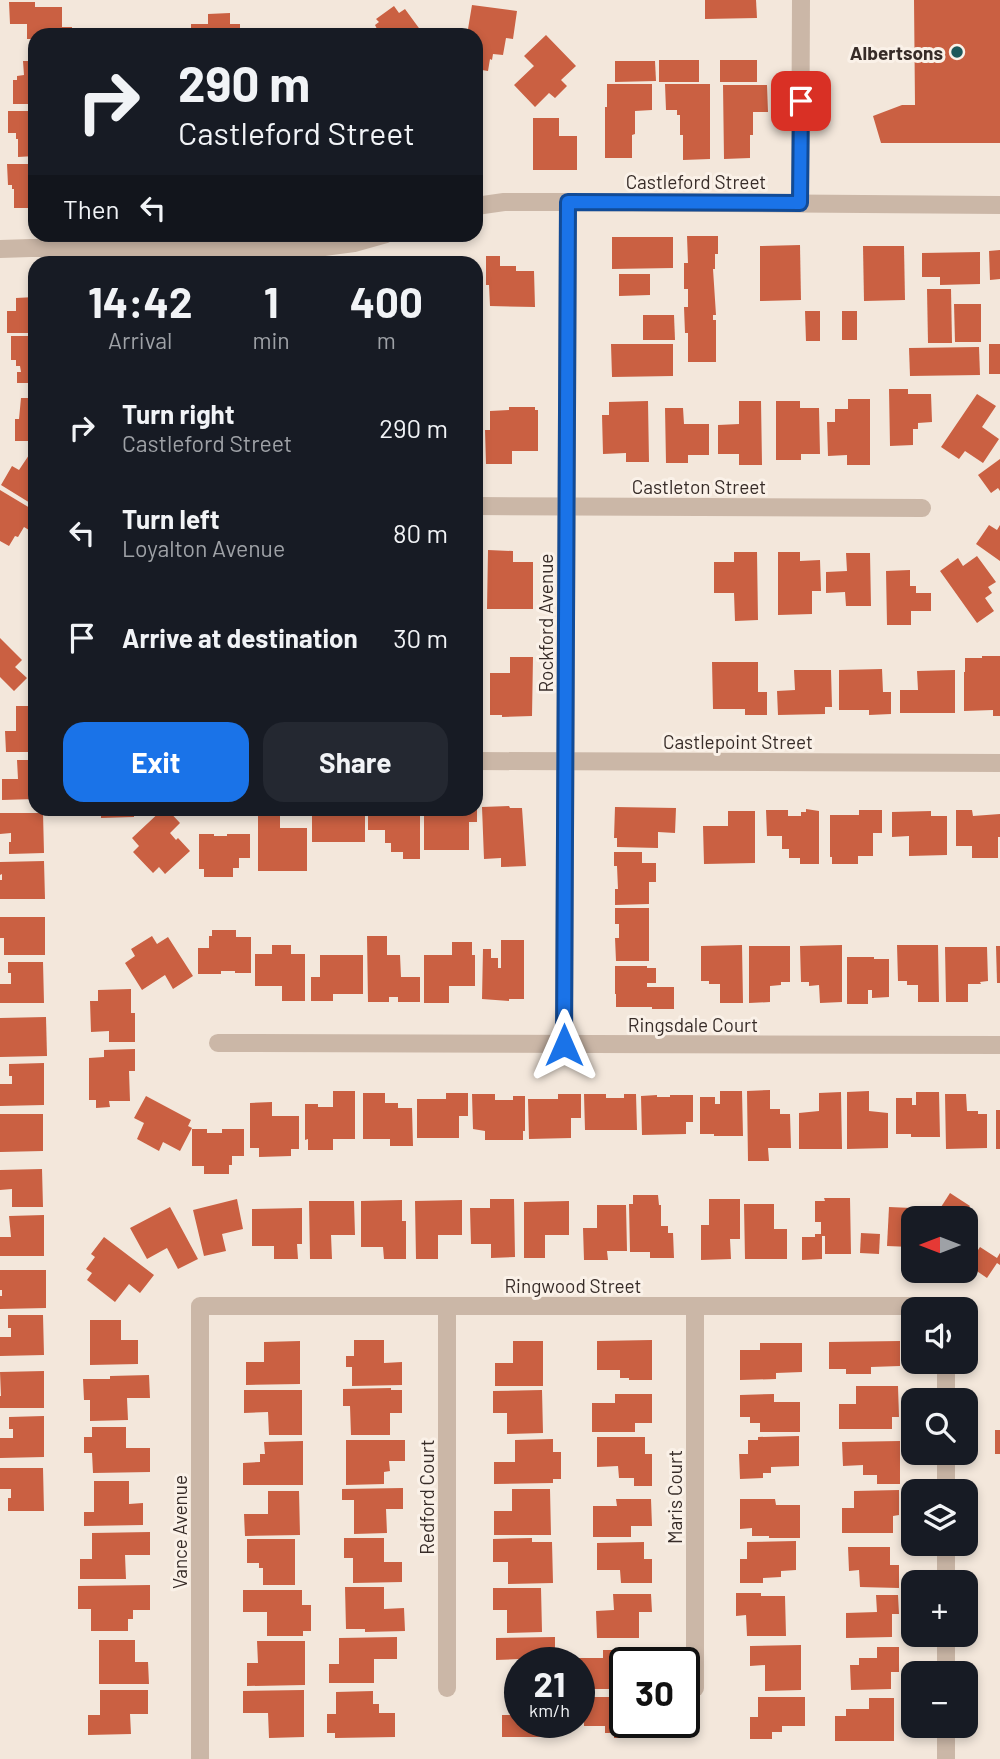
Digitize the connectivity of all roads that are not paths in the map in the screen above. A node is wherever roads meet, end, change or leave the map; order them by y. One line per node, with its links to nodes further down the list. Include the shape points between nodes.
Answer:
1 (801, 0): 3 (street)
2 (568, 202): 3 (street, Castleford Street); 4 (street, Castleford Street); 11 (street, Rockford Avenue)
3 (800, 203): 5 (street, Castleford Street)
4 (483, 205)
5 (1000, 205)
6 (189, 242): 9 (street)
7 (230, 242): 8 (street, via 317,248)
8 (358, 242)
9 (0, 249)
10 (483, 506): 11 (street, Castleton Street)
11 (567, 507): 12 (street, Castleton Street); 14 (street, Rockford Avenue)
12 (922, 508)
13 (483, 761): 14 (street, Castlepoint Street)
14 (566, 761): 15 (street, Castlepoint Street); 17 (street, Rockford Avenue)
15 (1000, 763)
16 (218, 1044): 17 (street, Ringsdale Court)
17 (564, 1045): 18 (street, Ringsdale Court)
18 (1000, 1045)
19 (200, 1306): 20 (street, Ringwood Street); 26 (street, Vance Avenue)
20 (447, 1306): 21 (street, Ringwood Street); 24 (street, Redford Court)
21 (695, 1306): 22 (street, Ringwood Street); 23 (street, Maris Court)
22 (901, 1308)
23 (695, 1647)
24 (447, 1688)
25 (946, 1738): 27 (street)
26 (200, 1759)
27 (946, 1759)

